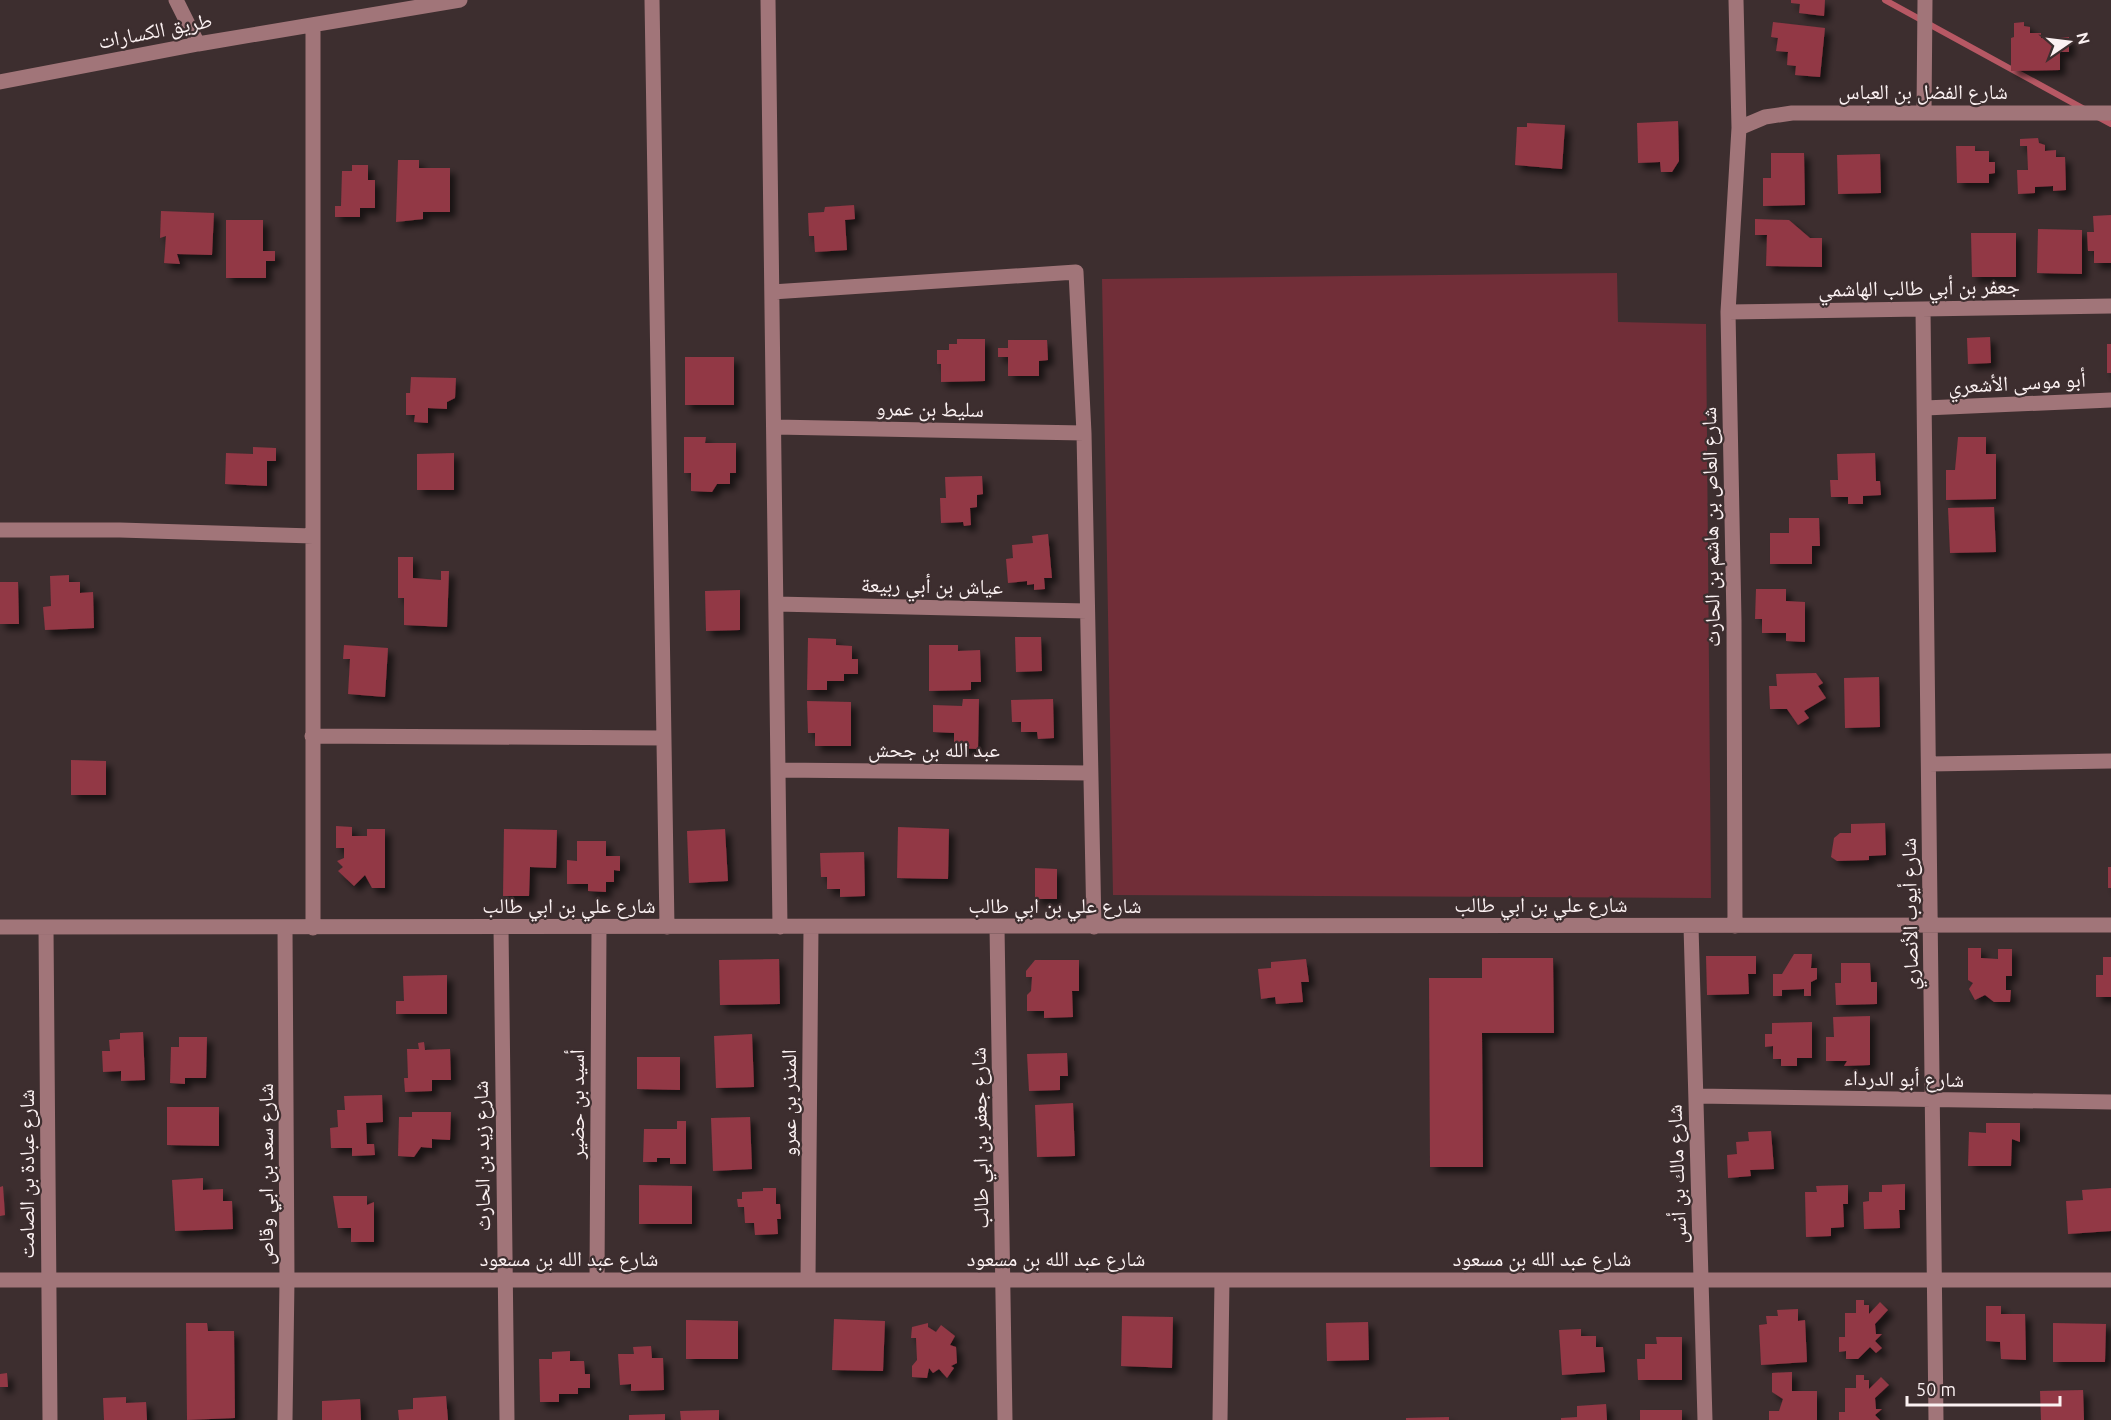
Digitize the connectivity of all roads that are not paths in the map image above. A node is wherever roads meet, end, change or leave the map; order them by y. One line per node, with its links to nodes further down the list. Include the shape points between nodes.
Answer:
1 (176, 0): 8 (street)
2 (460, 0): 7 (street, طريق الكسارات)
3 (652, 0): 26 (street)
4 (768, 0): 13 (street)
5 (1736, 0): 12 (street, شارع العاص بن هاشم بن الحارث)
6 (1925, 0): 10 (street)
7 (313, 25): 8 (street, طريق الكسارات); 22 (street)
8 (198, 44): 9 (street, طريق الكسارات)
9 (0, 82)
10 (1924, 113): 11 (street, شارع الفضل بن العباس); 12 (street, شارع الفضل بن العباس, via 1792,113 1764,117)
11 (2111, 113)
12 (1738, 128): 16 (street, شارع العاص بن هاشم بن الحارث)
13 (772, 292): 19 (street); 20 (street, via 1076,273)
14 (2111, 306): 15 (street, جعفر بن أبي طالب الهاشمي)
15 (1923, 309): 16 (street, جعفر بن أبي طالب الهاشمي); 18 (street, شارع أيوب الأنصاري)
16 (1728, 312): 32 (street, شارع العاص بن هاشم بن الحارث)
17 (2111, 400): 18 (street, أبو موسى الأشعري)
18 (1925, 408): 28 (street, شارع أيوب الأنصاري)
19 (775, 427): 20 (street, سليط بن عمرو); 23 (street)
20 (1084, 433): 24 (street)
21 (0, 530): 22 (street)
22 (313, 536): 25 (street)
23 (776, 604): 24 (street, عياش بن أبي ربيعة); 29 (street)
24 (1087, 611): 30 (street)
25 (312, 735): 26 (street); 37 (street)
26 (664, 738): 40 (street)
27 (2111, 760): 28 (street)
28 (1929, 764): 33 (street, شارع أيوب الأنصاري)
29 (778, 770): 30 (street, عبد الله بن جحش); 41 (street)
30 (1090, 773): 44 (street)
31 (1691, 926): 32 (street, شارع علي بن ابي طالب); 44 (street, شارع علي بن ابي طالب); 46 (street, شارع مالك بن أنس)
32 (1735, 926): 33 (street, شارع علي بن ابي طالب)
33 (1931, 926): 34 (street, شارع علي بن ابي طالب); 47 (street, شارع أيوب الأنصاري)
34 (2111, 926)
35 (0, 927): 45 (street, شارع علي بن ابي طالب)
36 (285, 927): 37 (street, شارع علي بن ابي طالب); 45 (street, شارع علي بن ابي طالب); 51 (street, شارع سعد بن ابي وقاص)
37 (313, 927): 38 (street, شارع علي بن ابي طالب)
38 (501, 927): 39 (street, شارع علي بن ابي طالب); 52 (street, شارع زيد بن الحارث)
39 (598, 927): 40 (street, شارع علي بن ابي طالب); 53 (street, أسيد بن حضير)
40 (667, 927): 41 (street, شارع علي بن ابي طالب)
41 (780, 927): 42 (street, شارع علي بن ابي طالب)
42 (811, 927): 43 (street, شارع علي بن ابي طالب); 54 (street, المنذر بن عمرو)
43 (998, 927): 44 (street, شارع علي بن ابي طالب); 55 (street, شارع جعفر بن ابي طالب)
44 (1094, 927)
45 (46, 928): 50 (street, شارع عبادة بن الصامت)
46 (1696, 1096): 47 (street, شارع أبو الدرداء); 57 (street, شارع مالك بن أنس)
47 (1933, 1100): 48 (street, شارع أبو الدرداء); 58 (street, شارع أيوب الأنصاري)
48 (2111, 1102)
49 (0, 1280): 50 (street, شارع عبد الله بن مسعود)
50 (49, 1280): 51 (street, شارع عبد الله بن مسعود); 60 (street, شارع عبادة بن الصامت)
51 (287, 1280): 52 (street, شارع عبد الله بن مسعود); 61 (street, شارع سعد بن ابي وقاص)
52 (505, 1280): 53 (street, شارع عبد الله بن مسعود); 62 (street, شارع زيد بن الحارث)
53 (597, 1280): 54 (street, شارع عبد الله بن مسعود)
54 (808, 1280): 55 (street, شارع عبد الله بن مسعود)
55 (1003, 1280): 56 (street, شارع عبد الله بن مسعود); 63 (street, شارع جعفر بن ابي طالب)
56 (1221, 1280): 57 (street, شارع عبد الله بن مسعود); 64 (street)
57 (1701, 1280): 58 (street, شارع عبد الله بن مسعود); 65 (street, شارع مالك بن أنس)
58 (1935, 1280): 59 (street, شارع عبد الله بن مسعود); 66 (street, شارع أيوب الأنصاري)
59 (2111, 1280)
60 (50, 1420)
61 (285, 1420)
62 (507, 1420)
63 (1005, 1420)
64 (1220, 1420)
65 (1705, 1420)
66 (1936, 1420)

